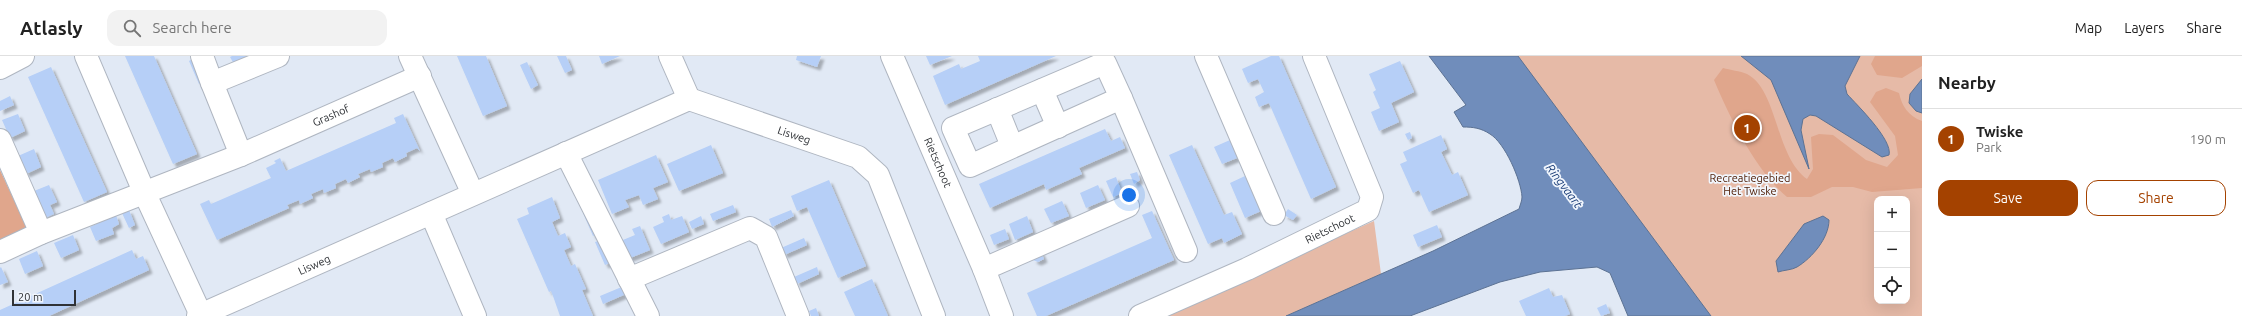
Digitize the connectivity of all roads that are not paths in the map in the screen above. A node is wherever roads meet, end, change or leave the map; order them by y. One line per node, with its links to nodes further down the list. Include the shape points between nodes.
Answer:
1 (23, 56): 11 (street)
2 (86, 56): 23 (street)
3 (202, 56): 13 (street)
4 (278, 56): 13 (street)
5 (410, 56): 12 (street)
6 (670, 56): 16 (street)
7 (892, 56): 31 (street, Rietschoot)
8 (1206, 56): 27 (street)
9 (1314, 56): 39 (street, Rietschoot, via 1372,197 1368,210 1247,269)
10 (1104, 60): 14 (street); 15 (street)
11 (0, 68)
12 (420, 76): 22 (street, Grashof); 24 (street)
13 (212, 83): 22 (street)
14 (1042, 90): 17 (street); 18 (street)
15 (1121, 98): 18 (street); 29 (street)
16 (689, 99): 21 (street, Lisweg); 37 (street, Lisweg, via 858,157 878,175)
17 (997, 109): 20 (street); 20 (street, via 953,128 970,166)
18 (1058, 126): 20 (street)
19 (0, 140): 28 (street)
20 (1012, 146)
21 (566, 153): 24 (street, Lisweg); 32 (street)
22 (241, 155): 23 (street, Grashof)
23 (145, 194): 28 (street, Grashof); 33 (street)
24 (473, 194): 26 (street, Lisweg)
25 (1128, 206): 31 (street)
26 (431, 213): 33 (street, Lisweg); 34 (street)
27 (1274, 214)
28 (41, 233): 30 (street, Grashof)
29 (1186, 251)
30 (0, 252)
31 (984, 269): 38 (street, Rietschoot)
32 (629, 279): 35 (street); 36 (street, via 750,228 766,237)
33 (199, 315)
34 (475, 316)
35 (648, 316)
36 (798, 316)
37 (934, 316)
38 (1002, 316)
39 (1140, 316)

